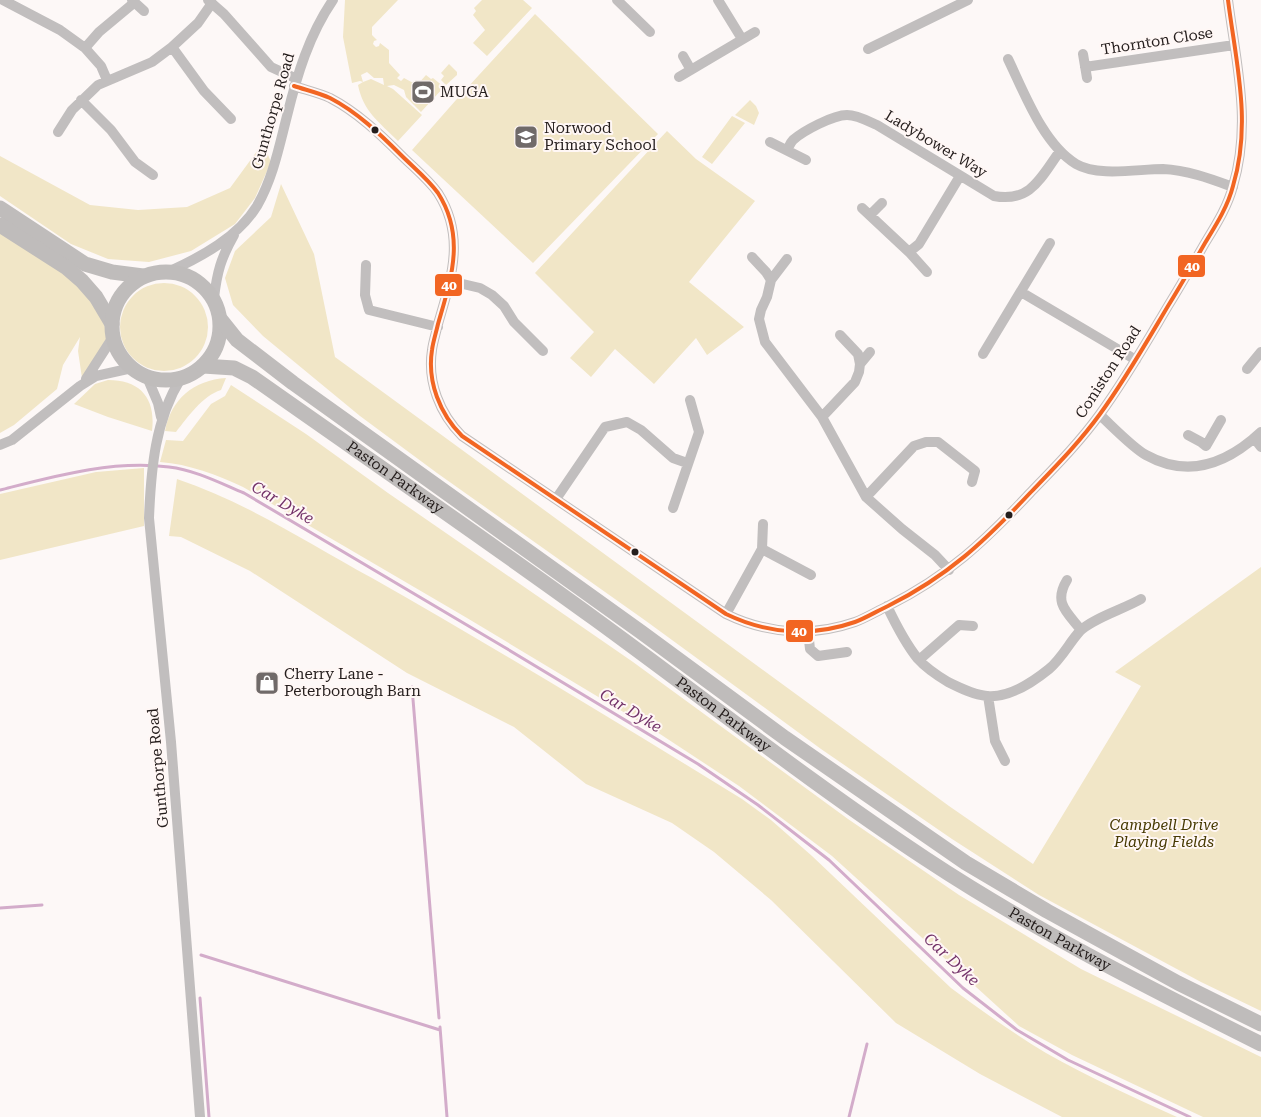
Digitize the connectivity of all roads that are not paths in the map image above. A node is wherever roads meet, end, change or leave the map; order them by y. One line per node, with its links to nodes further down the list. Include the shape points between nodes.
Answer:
1 (3, 0): 15 (street, via 60,30)
2 (333, 0): 25 (street, Gunthorpe Road, via 316,27)
3 (617, 0): 10 (street)
4 (718, 0): 12 (street)
5 (968, 0): 16 (street)
6 (1228, 0): 13 (street, Coniston Road)
7 (134, 1): 9 (street); 15 (street)
8 (210, 2): 14 (street, via 198,23); 25 (street, Coniston Road, via 271,67)
9 (144, 10)
10 (650, 32)
11 (755, 32): 12 (street)
12 (742, 39): 21 (street)
13 (1234, 45): 20 (street, Thornton Close); 35 (street, Coniston Road, via 1243,118)
14 (172, 47): 24 (street, via 152,62); 27 (street, via 204,92)
15 (85, 48): 24 (street, via 101,66)
16 (868, 49)
17 (1083, 54): 20 (street, Thornton Close)
18 (683, 56): 21 (street)
19 (1008, 59): 31 (street, via 1042,126)
20 (1085, 67): 23 (street, Thornton Close)
21 (691, 70): 22 (street)
22 (679, 77)
23 (1087, 78)
24 (107, 80): 26 (street)
25 (296, 82): 41 (street, Gunthorpe Road, via 267,185 256,207); 51 (street, Coniston Road, via 366,122 437,193 451,225 454,244)
26 (81, 100): 28 (street); 33 (street, via 111,130 135,162)
27 (232, 119)
28 (58, 132)
29 (770, 142): 30 (street)
30 (787, 150): 32 (street); 34 (street, Ladybower Way, via 800,134 847,115 877,125)
31 (1060, 151): 34 (street, Ladybower Way, via 1032,188 1016,197 994,196); 35 (street, via 1075,164 1087,168 1164,169)
32 (806, 160)
33 (153, 175)
34 (960, 176): 43 (street, via 919,244)
35 (1233, 187): 62 (street, Coniston Road, via 1213,230)
36 (882, 204): 39 (street)
37 (0, 208): 49 (highway, via 85,264)
38 (862, 208): 39 (street)
39 (870, 215): 43 (street)
40 (0, 225): 56 (highway, via 82,281 96,297)
41 (238, 227): 47 (street, Gunthorpe Road, via 203,256); 53 (street, Gunthorpe Road, via 222,256)
42 (1050, 243): 52 (street)
43 (909, 252): 48 (street)
44 (752, 257): 50 (street)
45 (787, 259): 50 (street)
46 (366, 265): 55 (street, via 365,295 369,310)
47 (170, 271): 49 (highway); 53 (highway, via 195,279)
48 (927, 272)
49 (144, 276): 56 (highway, via 118,299)
50 (771, 280): 72 (street, via 759,319 765,342)
51 (450, 281): 55 (street, Coniston Road); 58 (street, via 492,294)
52 (1021, 292): 60 (street); 62 (street)
53 (214, 298): 54 (highway)
54 (221, 320): 64 (highway, via 219,340); 101 (highway, Paston Parkway, via 238,340 293,383 911,826 1047,911)
55 (438, 327): 84 (street, Coniston Road, via 432,350 432,378 436,396 452,426)
56 (112, 331): 65 (highway, via 120,354); 69 (street, via 94,368)
57 (840, 335): 63 (street, via 858,354)
58 (542, 351)
59 (870, 352): 63 (street)
60 (984, 354)
61 (1259, 359): 66 (street)
62 (1136, 360): 71 (street, Coniston Road)
63 (860, 364): 72 (street, via 855,382)
64 (203, 366): 68 (highway); 102 (highway, Paston Parkway, via 234,368 252,377 594,618 832,794 926,859 1035,926 1156,992)
65 (132, 368): 67 (highway); 69 (street, via 96,376)
66 (1247, 369)
67 (147, 376): 68 (highway, via 161,380); 73 (street)
68 (181, 378): 73 (street, Gunthorpe Road)
69 (80, 386): 77 (street, via 12,440)
70 (690, 400): 80 (street, via 699,432)
71 (1100, 415): 81 (street, via 1145,455 1183,467); 88 (street, Coniston Road, via 991,534)
72 (822, 417): 83 (street)
73 (162, 418): 103 (street, Gunthorpe Road, via 155,450 149,518 171,742)
74 (1221, 420): 78 (street)
75 (1188, 435): 78 (street)
76 (1258, 435): 79 (street); 81 (street)
77 (0, 445)
78 (1206, 446): 81 (street)
79 (1261, 447)
80 (687, 463): 84 (street, via 674,458 641,430 626,422 605,427); 85 (street)
81 (1212, 464)
82 (972, 482): 83 (street, via 974,471 969,466 938,442 926,442 914,446)
83 (866, 497): 88 (street)
84 (556, 499): 93 (street, Coniston Road)
85 (673, 508)
86 (763, 524): 87 (street)
87 (762, 549): 89 (street); 93 (street)
88 (949, 570): 92 (street, Coniston Road)
89 (811, 575)
90 (1066, 580): 95 (street, via 1060,596 1062,606)
91 (1141, 599): 95 (street)
92 (887, 606): 96 (street, Coniston Road, via 856,622); 98 (street)
93 (726, 614): 96 (street, Coniston Road, via 765,629)
94 (973, 626): 98 (street, via 959,625)
95 (1081, 630): 99 (street, via 1050,669 1019,689)
96 (808, 631): 97 (street, via 810,649 818,656)
97 (847, 652)
98 (919, 660): 99 (street, via 955,686)
99 (988, 696): 100 (street, via 995,741)
100 (1005, 761)
101 (1261, 1024)
102 (1261, 1044)
103 (200, 1117)

